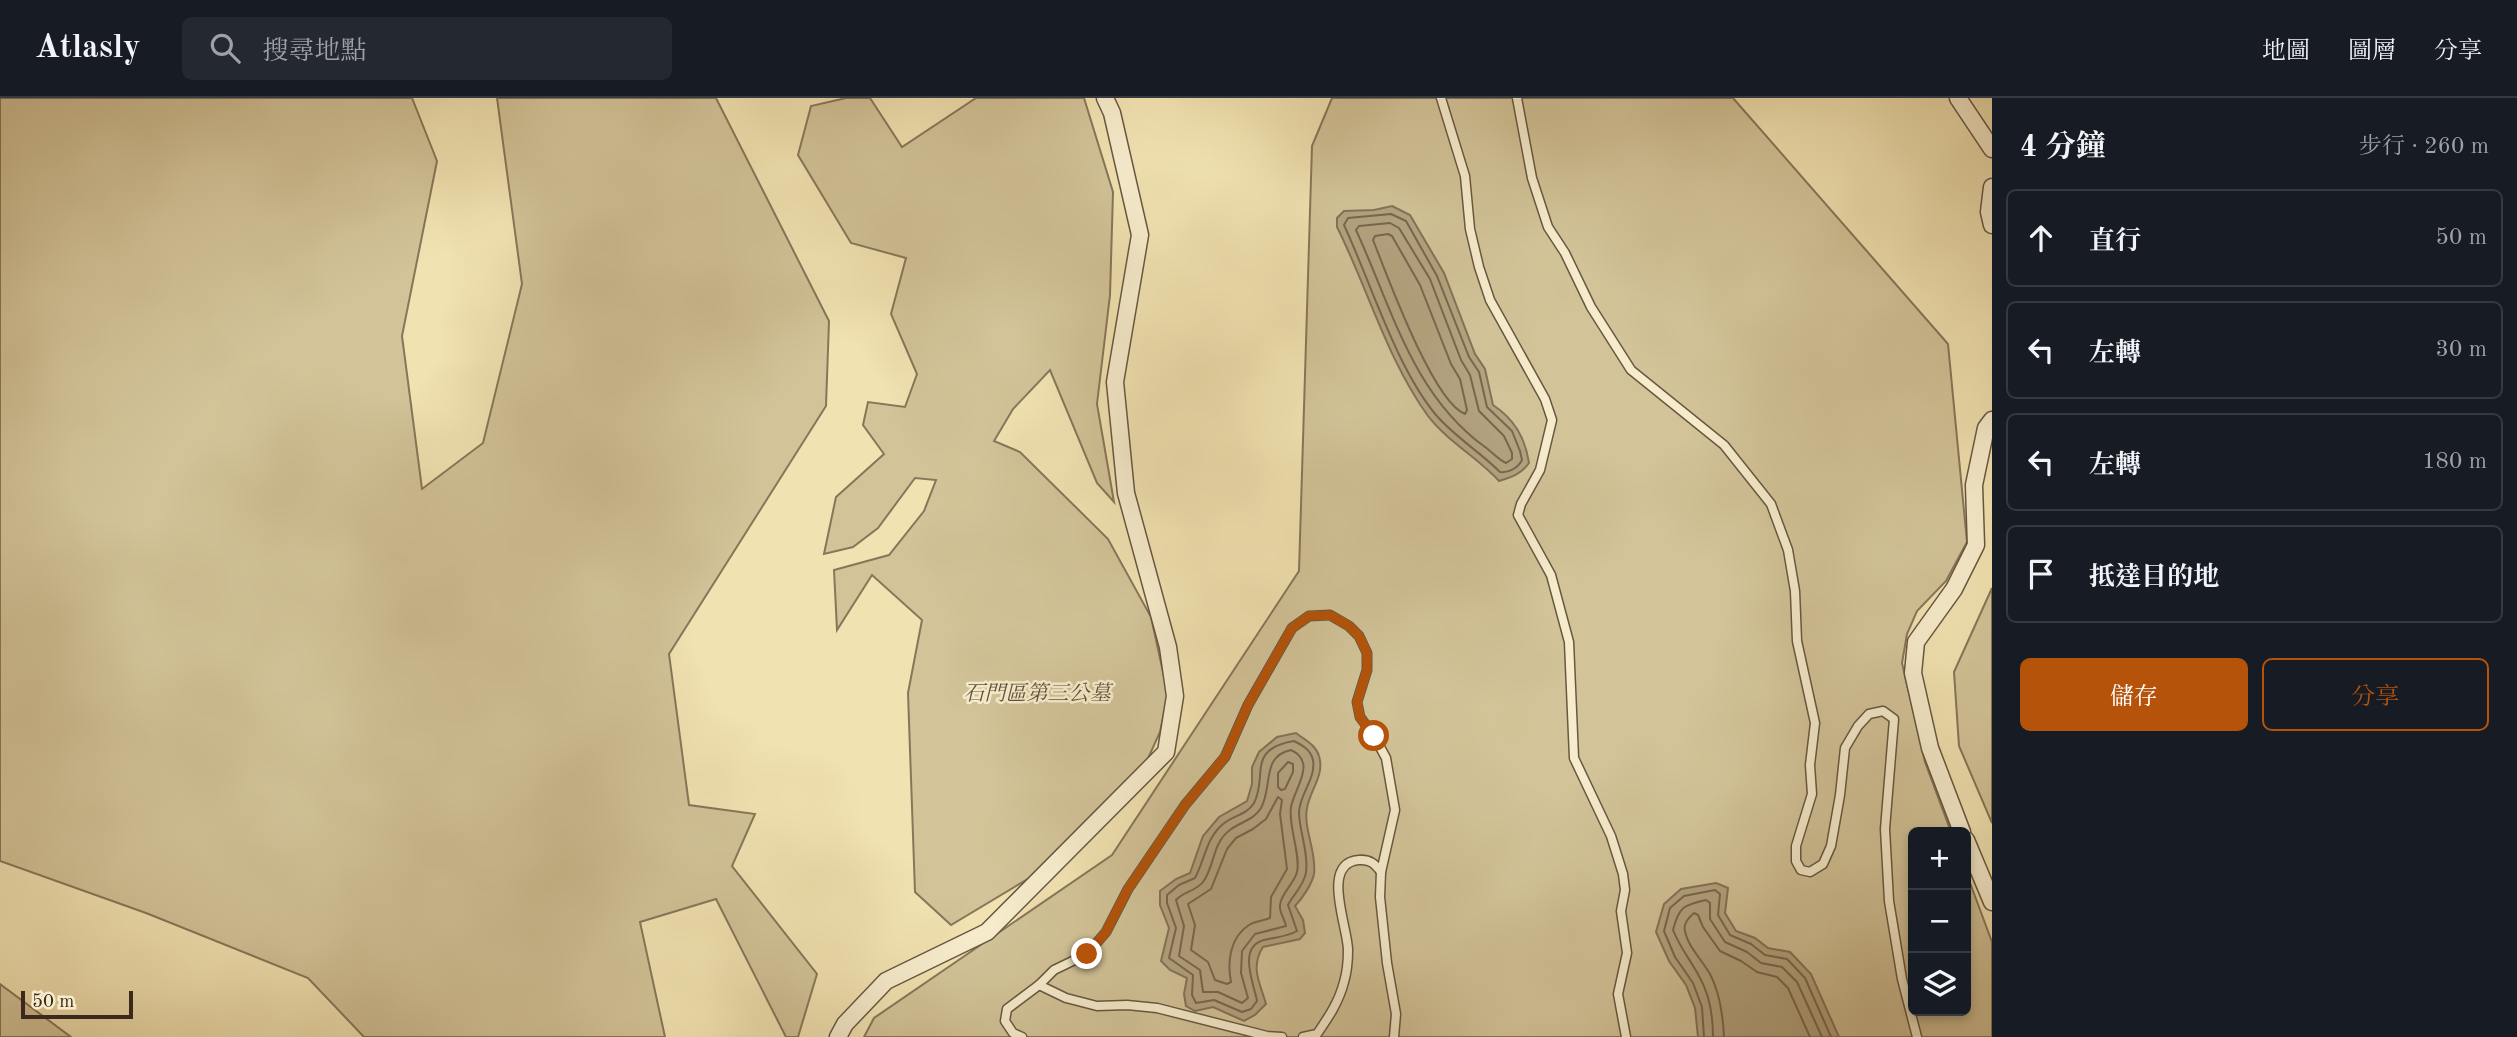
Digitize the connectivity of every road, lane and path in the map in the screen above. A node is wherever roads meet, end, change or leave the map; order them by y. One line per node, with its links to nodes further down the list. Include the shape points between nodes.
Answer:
1 (1105, 98): 14 (street, via 1140,234 1115,382 1126,493 1168,647 1175,696 1166,752 987,932 886,981)
2 (1441, 98): 19 (lane, via 1465,176 1470,229 1482,278 1552,420 1540,470 1518,515 1551,575 1569,642 1574,758 1611,836 1623,874 1626,953 1618,994)
3 (1517, 98): 20 (lane, via 1532,178 1548,228 1613,344 1631,370 1724,445 1771,504 1788,550 1797,641 1815,723 1812,794 1796,846 1801,870 1810,872 1823,864 1831,846 1845,748 1858,726 1869,715 1883,711 1894,719 1885,829 1889,901)
4 (1958, 98): 5 (street)
5 (1992, 149)
6 (1992, 187): 7 (street)
7 (1992, 225)
8 (1992, 420): 9 (street, via 1986,428 1974,485 1976,545 1954,589 1916,642 1913,673 1930,748)
9 (1960, 827)
10 (1971, 853): 12 (street)
11 (1381, 872): 13 (lane, via 1395,810 1386,758 1358,710 1367,653 1349,626 1330,615 1309,616 1292,628 1248,705 1225,757 1185,805 1128,889 1106,932 1087,954 1054,970); 17 (lane, via 1365,860 1344,866 1338,897 1348,949 1345,981 1334,1010 1317,1034); 18 (lane, via 1383,930 1396,1014)
12 (1992, 902)
13 (1038, 985): 15 (lane, via 1007,1009 1004,1021); 16 (lane, via 1097,1006 1157,1008)
14 (838, 1037)
15 (1022, 1037)
16 (1282, 1037)
17 (1303, 1037)
18 (1394, 1037)
19 (1626, 1037)
20 (1917, 1037)

